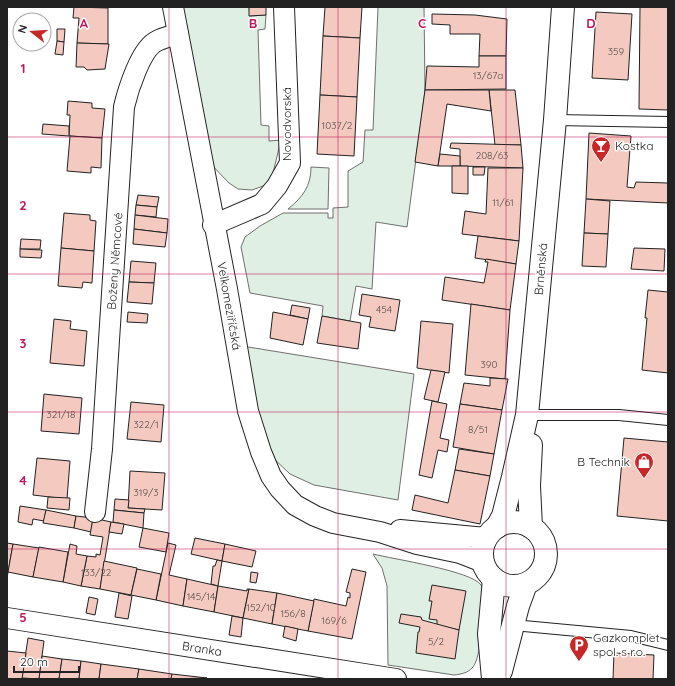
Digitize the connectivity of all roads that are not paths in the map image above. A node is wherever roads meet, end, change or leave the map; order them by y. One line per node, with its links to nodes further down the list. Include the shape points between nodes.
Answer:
1 (173, 7): 4 (street, Velkomeziříčská)
2 (284, 7): 7 (street, Novodvorská, via 290,163 278,186 262,204)
3 (564, 7): 5 (street, Brněnská)
4 (178, 34): 7 (street, Velkomeziříčská); 10 (street, Boženy Němcové, via 156,41 143,57 131,80 124,107)
5 (555, 120): 6 (lane); 8 (street, Brněnská)
6 (668, 122)
7 (214, 225): 12 (street, Velkomeziříčská, via 248,411 271,476 295,504 316,516 333,523)
8 (528, 415): 9 (lane, via 619,415); 11 (street, via 532,429 529,486); 13 (street, Brněnská, via 503,516)
9 (668, 420)
10 (95, 512)
11 (531, 528): 13 (street, via 513,522); 15 (street, via 539,535 546,554 539,574)
12 (380, 532): 13 (street, via 412,530); 14 (street, via 460,554)
13 (492, 533): 14 (street, via 482,548)
14 (488, 571): 15 (street, via 500,584); 20 (street)
15 (526, 584): 17 (street)
16 (7, 618): 19 (street, Branka)
17 (513, 625): 18 (lane, via 630,636); 21 (street)
18 (668, 645)
19 (396, 679)
20 (493, 679)
21 (497, 679)

